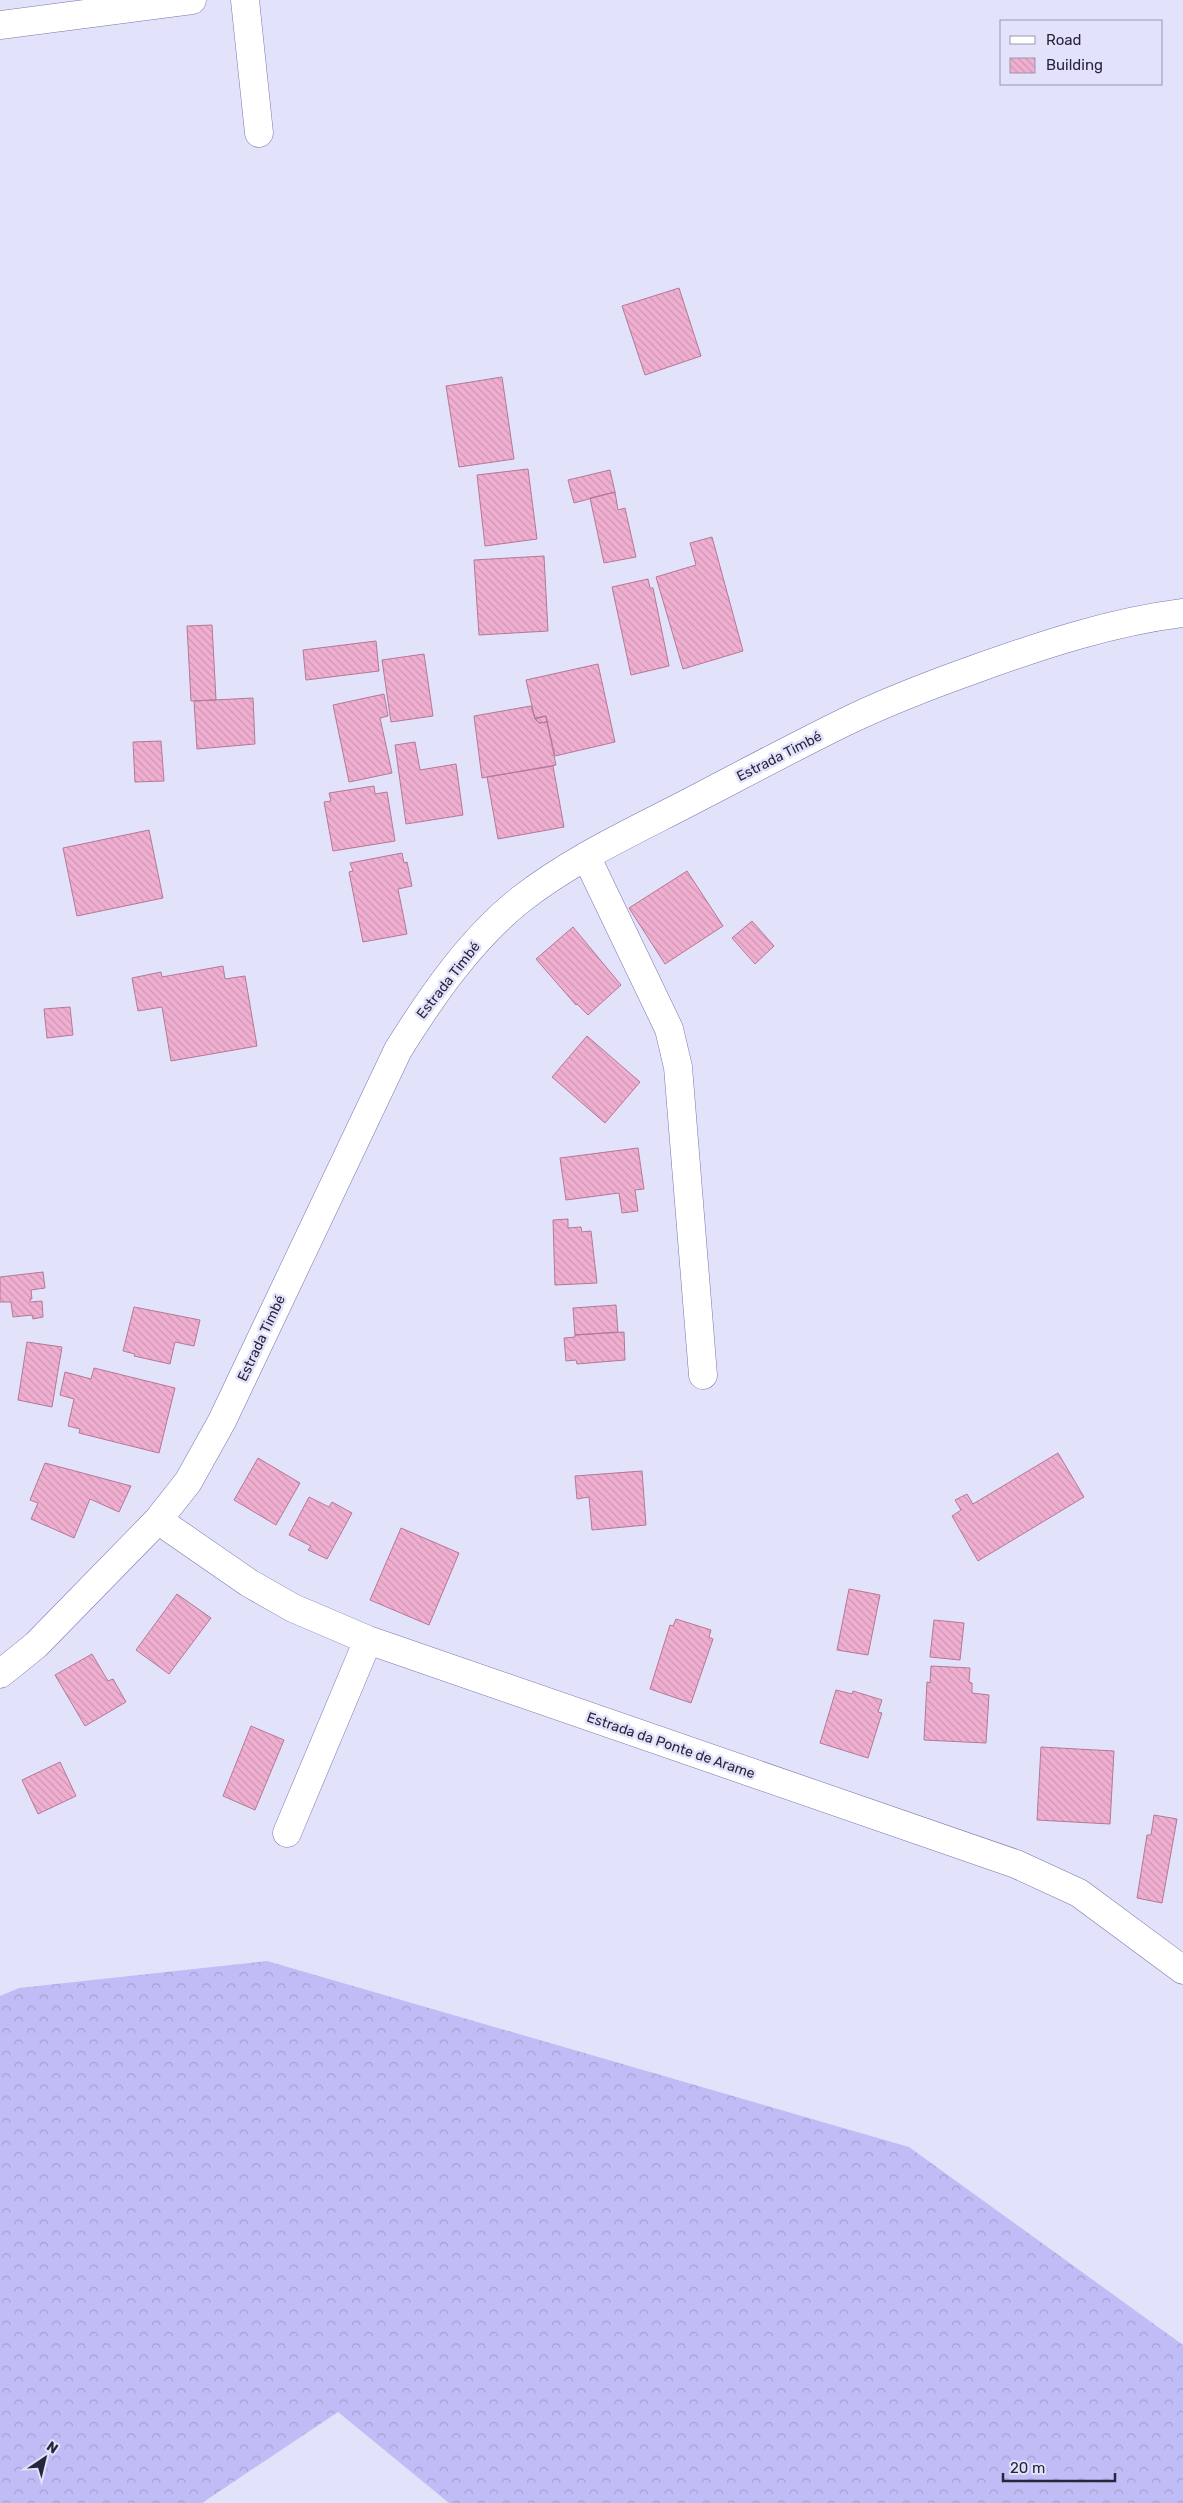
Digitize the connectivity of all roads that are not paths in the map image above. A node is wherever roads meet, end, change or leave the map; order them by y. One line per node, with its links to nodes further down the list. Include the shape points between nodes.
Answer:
1 (192, 0): 3 (street)
2 (244, 0): 4 (street)
3 (0, 25)
4 (259, 132)
5 (1183, 613): 6 (street, Estrada Timbé, via 1095,630 915,690 846,721)
6 (586, 856): 7 (street, via 669,1030 678,1067); 8 (street, Estrada Timbé, via 520,900 480,938 425,1006 398,1050 222,1422 188,1482)
7 (703, 1375)
8 (158, 1520): 9 (street, Estrada da Ponte de Arame, via 249,1583 294,1608); 10 (street, Estrada Timbé, via 36,1645)
9 (368, 1640): 11 (street); 12 (street, Estrada da Ponte de Arame, via 1016,1864 1079,1893)
10 (0, 1674)
11 (287, 1833)
12 (1183, 1970)

